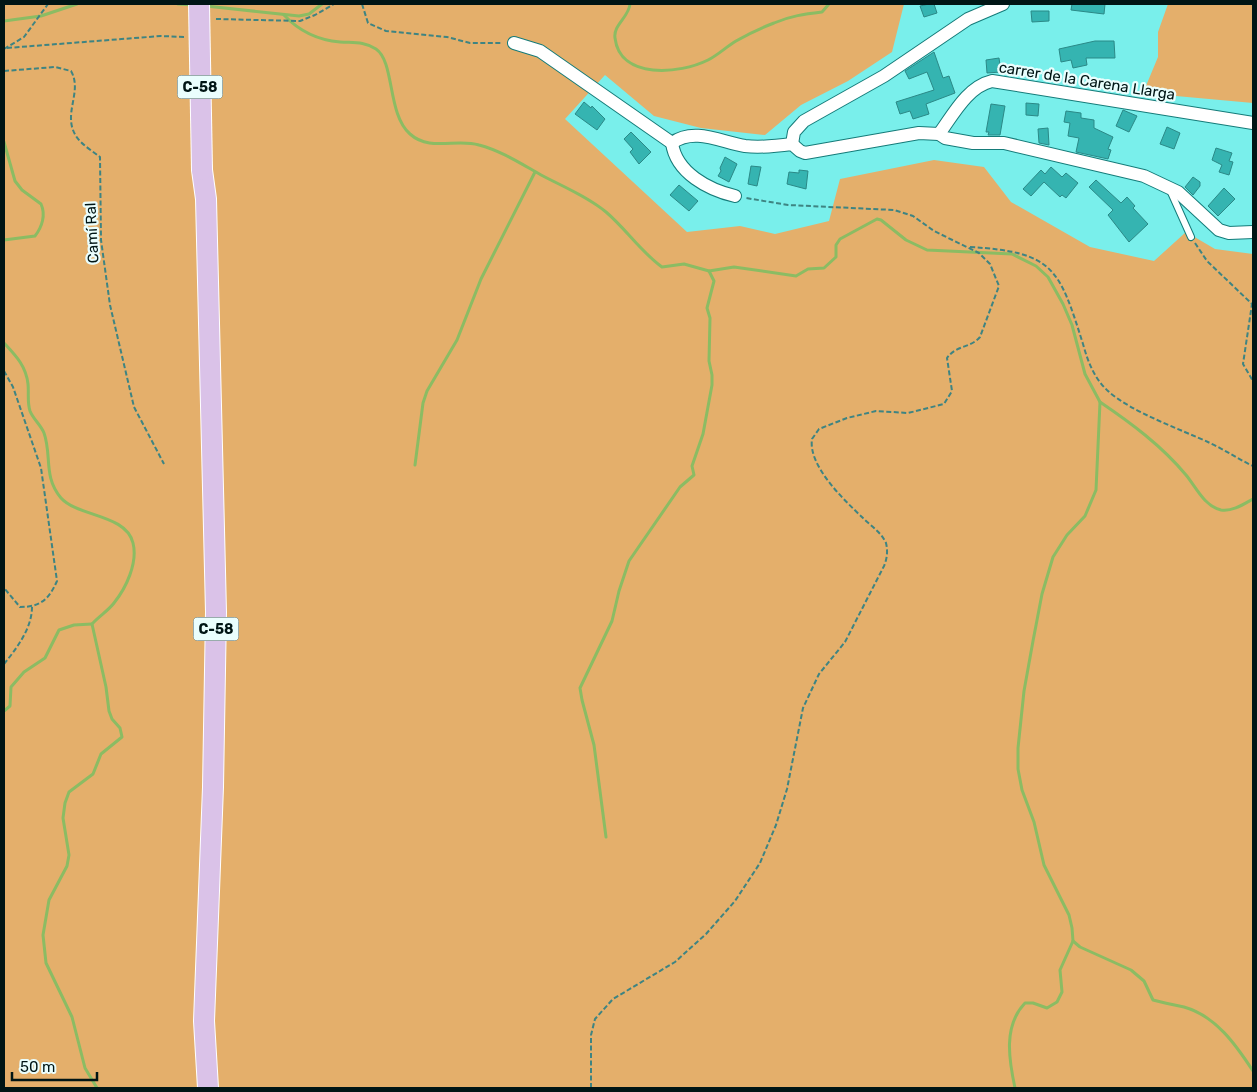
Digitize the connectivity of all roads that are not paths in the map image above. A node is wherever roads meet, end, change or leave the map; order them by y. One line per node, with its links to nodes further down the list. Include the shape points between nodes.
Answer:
1 (199, 4): 8 (main road, C-58, bridge)
2 (1003, 4): 7 (street, via 968,19 884,76 804,121 794,132)
3 (514, 43): 6 (street, via 540,51)
4 (1253, 123): 5 (street, carrer de la Carena Llarga, via 992,81 972,91)
5 (939, 134): 7 (street, via 908,134 805,153); 9 (street, via 973,143 1004,143 1118,168)
6 (672, 143): 7 (street, via 680,138 700,136 763,148); 10 (street, via 677,157 692,176 708,187)
7 (792, 144)
8 (202, 170): 13 (main road, C-58, via 199,272 206,670 195,1021); 14 (main road, C-58, via 207,218 216,612 204,1021)
9 (1169, 187): 11 (street, via 1190,201 1219,230); 12 (lane)
10 (735, 196)
11 (1253, 232)
12 (1191, 237)
13 (199, 1088)
14 (208, 1088)

